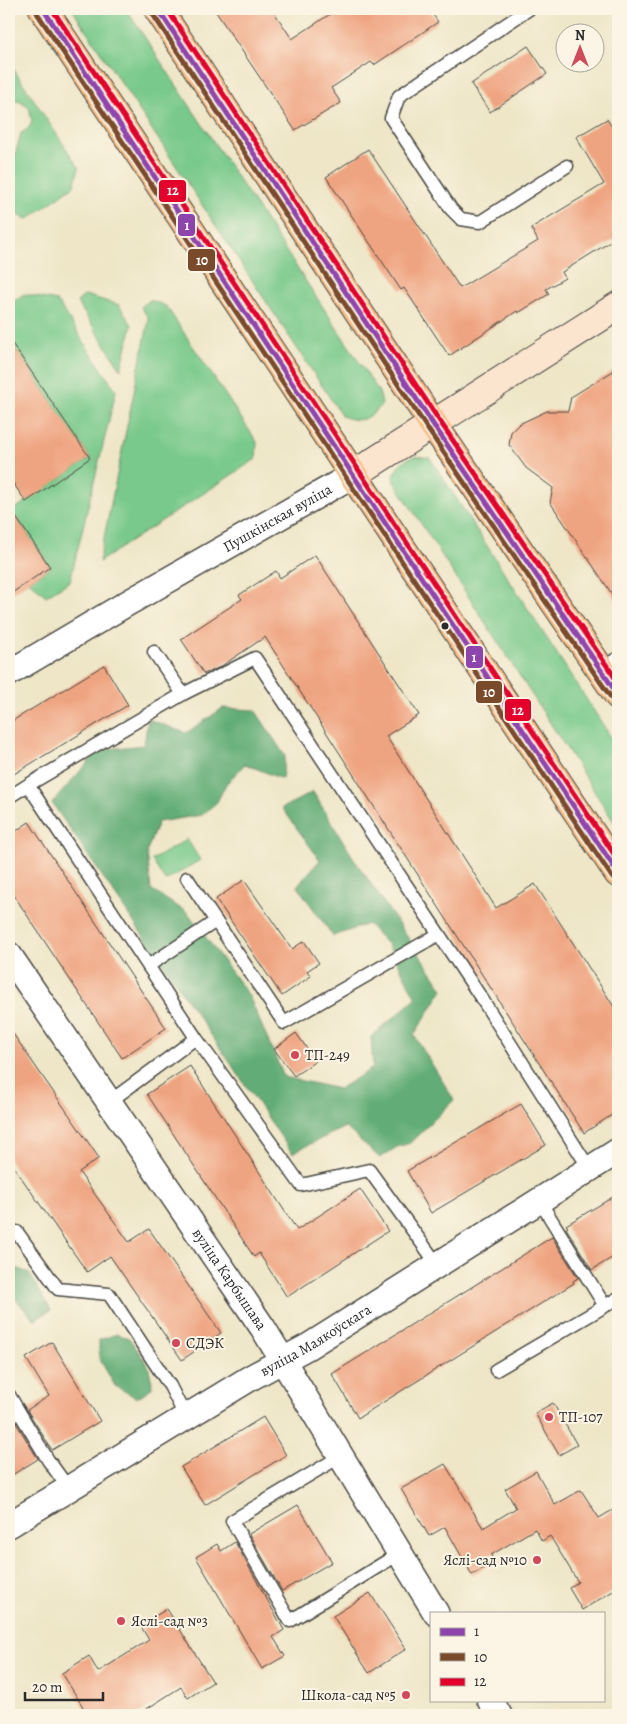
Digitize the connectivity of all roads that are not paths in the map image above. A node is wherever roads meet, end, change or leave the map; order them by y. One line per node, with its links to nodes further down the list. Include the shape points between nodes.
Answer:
1 (43, 9): 7 (main road)
2 (529, 9): 4 (lane, via 399,96 391,118 461,219 480,222)
3 (164, 11): 6 (main road, via 269,178)
4 (568, 166)
5 (618, 306): 6 (main road, Пушкінская вуліца)
6 (433, 424): 7 (main road, Пушкінская вуліца); 9 (main road)
7 (353, 475): 10 (street, Пушкінская вуліца); 15 (main road)
8 (154, 652): 11 (lane)
9 (610, 663): 12 (main road)
10 (9, 673)
11 (183, 694): 13 (lane); 18 (lane, via 255,658)
12 (618, 695)
13 (28, 785): 14 (lane); 20 (lane)
14 (9, 796)
15 (618, 873)
16 (187, 878): 17 (lane)
17 (216, 921): 18 (lane, via 284,1023); 20 (lane)
18 (439, 934): 24 (lane)
19 (9, 955): 22 (street, вуліца Карбышава)
20 (148, 966): 21 (lane)
21 (196, 1038): 22 (lane); 27 (lane, via 301,1185 369,1170)
22 (109, 1102): 30 (street, вуліца Карбышава)
23 (618, 1151): 24 (street, вуліца Маякоўскага)
24 (589, 1168): 25 (street, вуліца Маякоўскага)
25 (538, 1200): 27 (street, вуліца Маякоўскага); 29 (lane)
26 (9, 1237): 33 (lane, via 16,1232 58,1289 109,1294 170,1386)
27 (436, 1264): 30 (street, вуліца Маякоўскага)
28 (618, 1298): 29 (lane)
29 (605, 1306): 31 (lane)
30 (283, 1361): 33 (street, вуліца Маякоўскага); 34 (street, вуліца Карбышава)
31 (496, 1370)
32 (9, 1395): 35 (lane)
33 (186, 1418): 35 (street, вуліца Маякоўскага)
34 (341, 1456): 37 (street, вуліца Карбышава); 37 (lane, via 232,1521 290,1621)
35 (69, 1489): 36 (street, вуліца Маякоўскага)
36 (9, 1525)
37 (400, 1553): 38 (street, вуліца Карбышава)
38 (435, 1612)
39 (491, 1702): 40 (street)
40 (499, 1715)

